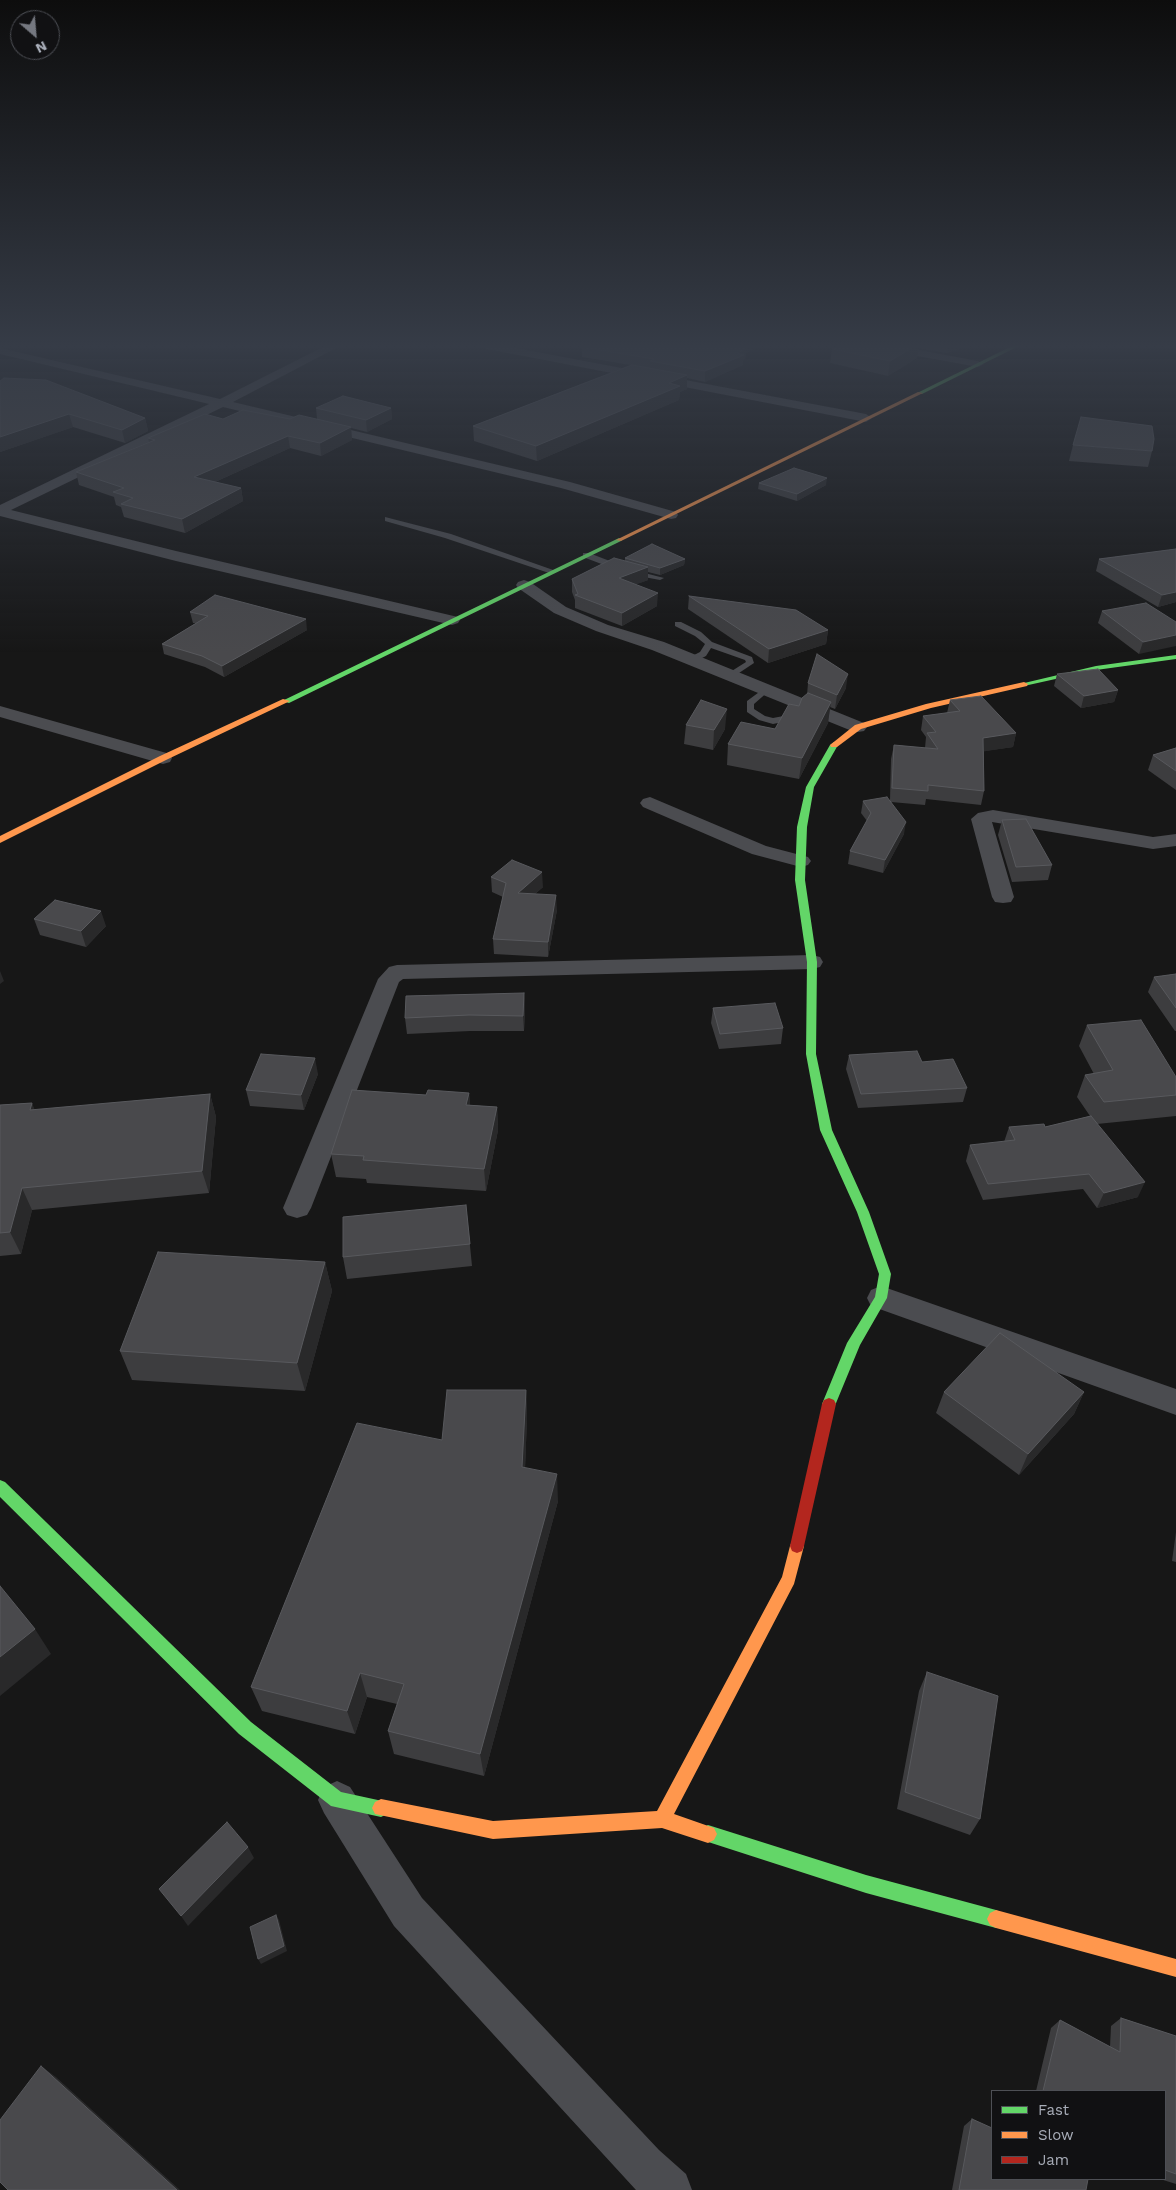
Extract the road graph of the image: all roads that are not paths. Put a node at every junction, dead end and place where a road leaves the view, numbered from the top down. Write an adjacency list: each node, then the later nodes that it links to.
1 (129, 448): 4 (street)
2 (411, 448): 5 (street)
3 (805, 448): 5 (street)
4 (0, 511): 11 (street)
5 (671, 515): 7 (street)
6 (388, 520): 8 (lane)
7 (586, 555): 8 (street); 9 (lane)
8 (552, 571): 10 (street)
9 (660, 578)
10 (524, 585): 11 (street); 15 (street)
11 (452, 620): 21 (street)
12 (678, 624): 13 (lane)
13 (709, 644): 15 (lane); 16 (lane)
14 (1176, 657): 20 (street)
15 (691, 660): 16 (street)
16 (730, 676): 17 (street)
17 (766, 690): 18 (street); 18 (lane)
18 (809, 707): 20 (street)
19 (0, 710): 21 (street)
20 (858, 727): 25 (street)
21 (163, 758): 23 (street)
22 (650, 803): 25 (street)
23 (0, 840)
24 (1176, 840): 26 (street)
25 (801, 860): 27 (street)
26 (1003, 897)
27 (812, 962): 28 (street); 29 (street)
28 (297, 1208)
29 (881, 1298): 30 (street); 33 (street)
30 (1176, 1402)
31 (0, 1487): 32 (street)
32 (337, 1800): 33 (street); 35 (street)
33 (662, 1819): 34 (street)
34 (1176, 1968)
35 (670, 2190)

